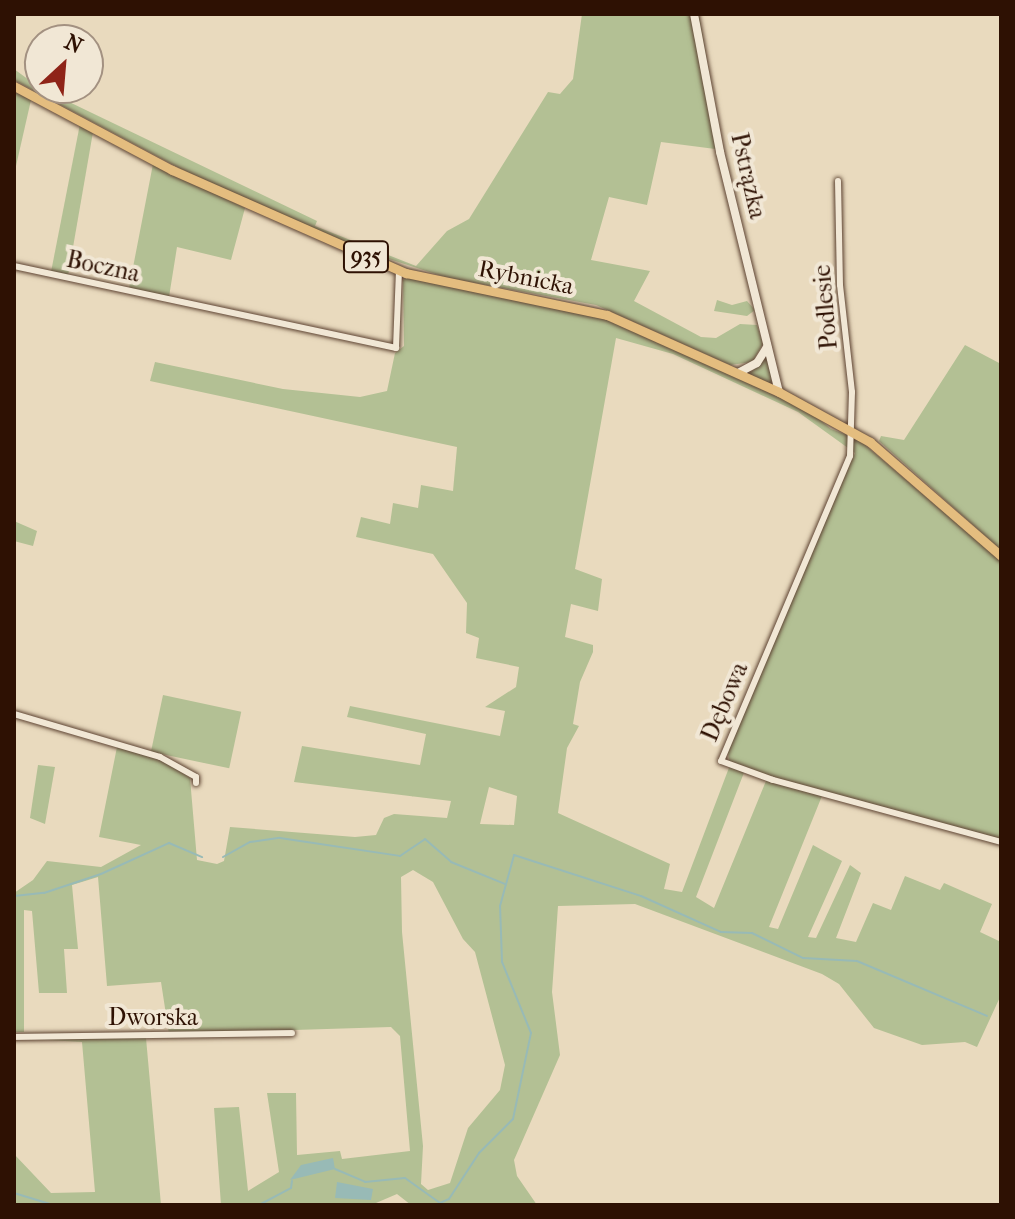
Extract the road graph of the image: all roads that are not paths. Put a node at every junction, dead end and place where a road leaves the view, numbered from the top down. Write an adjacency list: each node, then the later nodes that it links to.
1 (694, 14): 6 (main road, Pstrązka)
2 (14, 86): 5 (main road, Rybnicka / 935)
3 (838, 181): 9 (street, Podlesie)
4 (14, 266): 5 (street, Boczna)
5 (399, 271): 7 (main road, Rybnicka / 935)
6 (768, 347): 7 (main road); 8 (main road, Pstrązka)
7 (738, 373): 8 (main road, Rybnicka / 935)
8 (779, 392): 9 (main road, Rybnicka / 935)
9 (853, 431): 10 (main road, Rybnicka / 935); 13 (street, Dębowa)
10 (1001, 556)
11 (14, 714): 12 (street)
12 (196, 783)
13 (1001, 842)
14 (292, 1033): 15 (street, Dworska)
15 (14, 1037)

